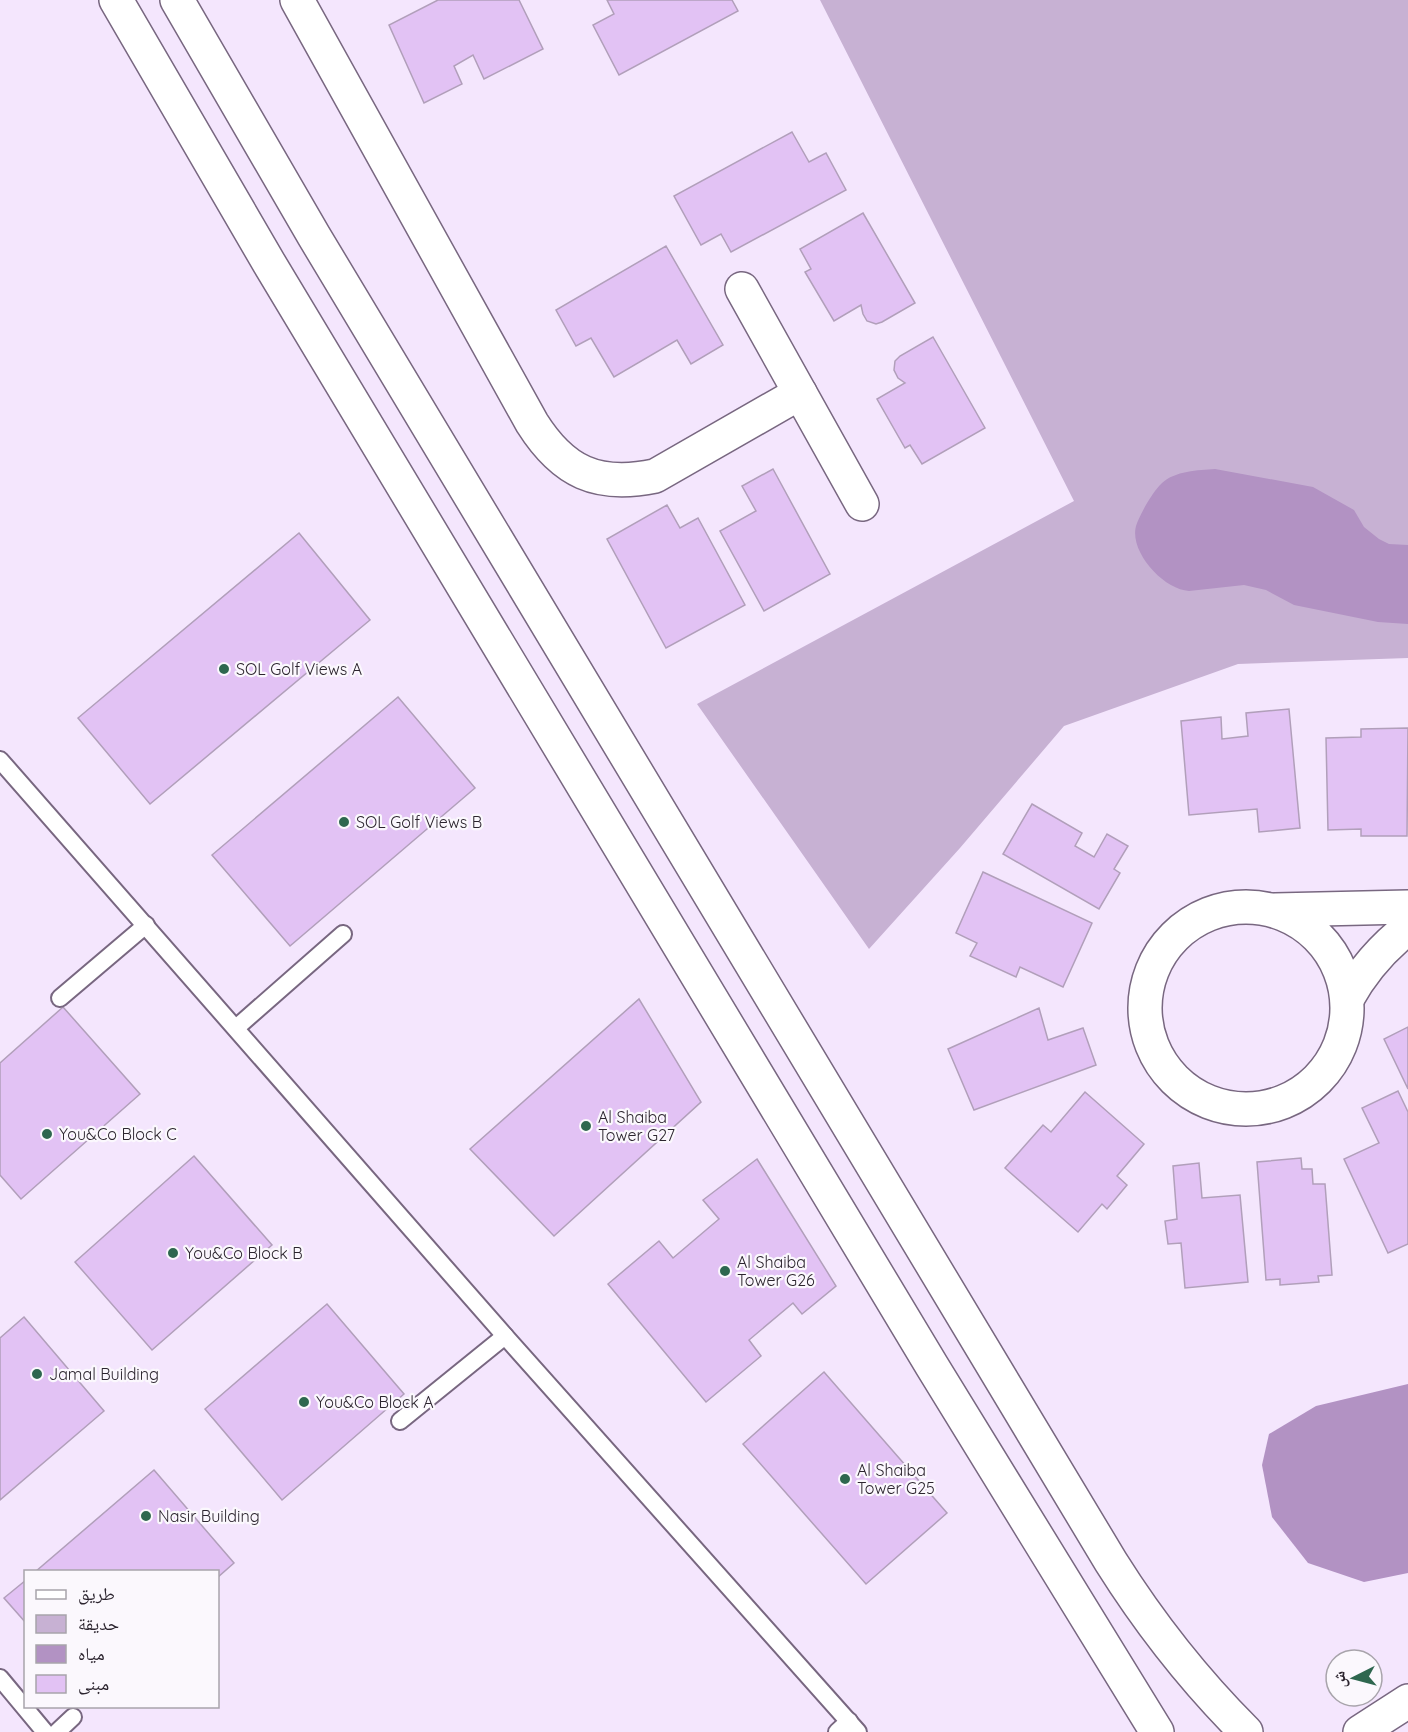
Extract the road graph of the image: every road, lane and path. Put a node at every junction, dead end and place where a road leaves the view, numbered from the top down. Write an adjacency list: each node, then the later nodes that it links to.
1 (116, 0): 26 (street)
2 (177, 0): 27 (street)
3 (297, 0): 5 (street)
4 (742, 289): 5 (street)
5 (800, 393): 6 (street)
6 (862, 504)
7 (0, 760): 10 (lane)
8 (1408, 907): 9 (street)
9 (1274, 910): 14 (street); 14 (street)
10 (146, 925): 13 (lane); 15 (lane)
11 (1408, 928): 14 (street)
12 (343, 934): 15 (lane)
13 (60, 998)
14 (1347, 999)
15 (236, 1028): 16 (lane)
16 (505, 1336): 17 (lane); 23 (lane)
17 (400, 1421)
18 (0, 1678): 20 (lane)
19 (1408, 1701): 28 (street)
20 (24, 1707)
21 (25, 1708): 24 (lane)
22 (73, 1717): 25 (lane)
23 (852, 1729)
24 (45, 1732)
25 (57, 1732)
26 (1157, 1732)
27 (1246, 1732)
28 (1360, 1732)

